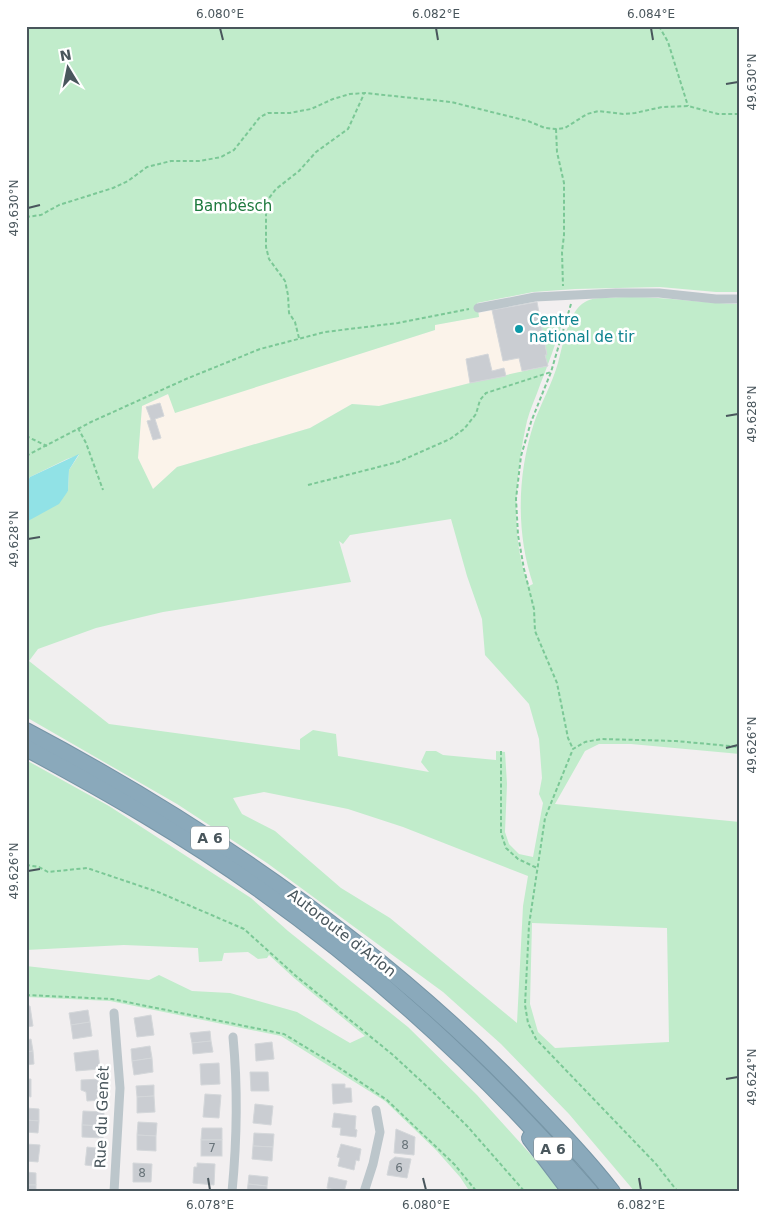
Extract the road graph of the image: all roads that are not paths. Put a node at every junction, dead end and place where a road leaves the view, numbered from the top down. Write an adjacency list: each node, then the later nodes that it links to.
1 (740, 299): 2 (street)
2 (478, 308)
3 (26, 731): 14 (highway, Autoroute d'Arlon / A 6)
4 (26, 748): 8 (highway, Autoroute d'Arlon / A 6)
5 (114, 1013): 9 (street, Rue du Genêt)
6 (233, 1037): 10 (street)
7 (376, 1110): 11 (street)
8 (514, 1110): 12 (highway); 13 (highway, Autoroute d'Arlon / A 6)
9 (114, 1192)
10 (232, 1192)
11 (364, 1192)
12 (571, 1192)
13 (590, 1192)
14 (612, 1192)

